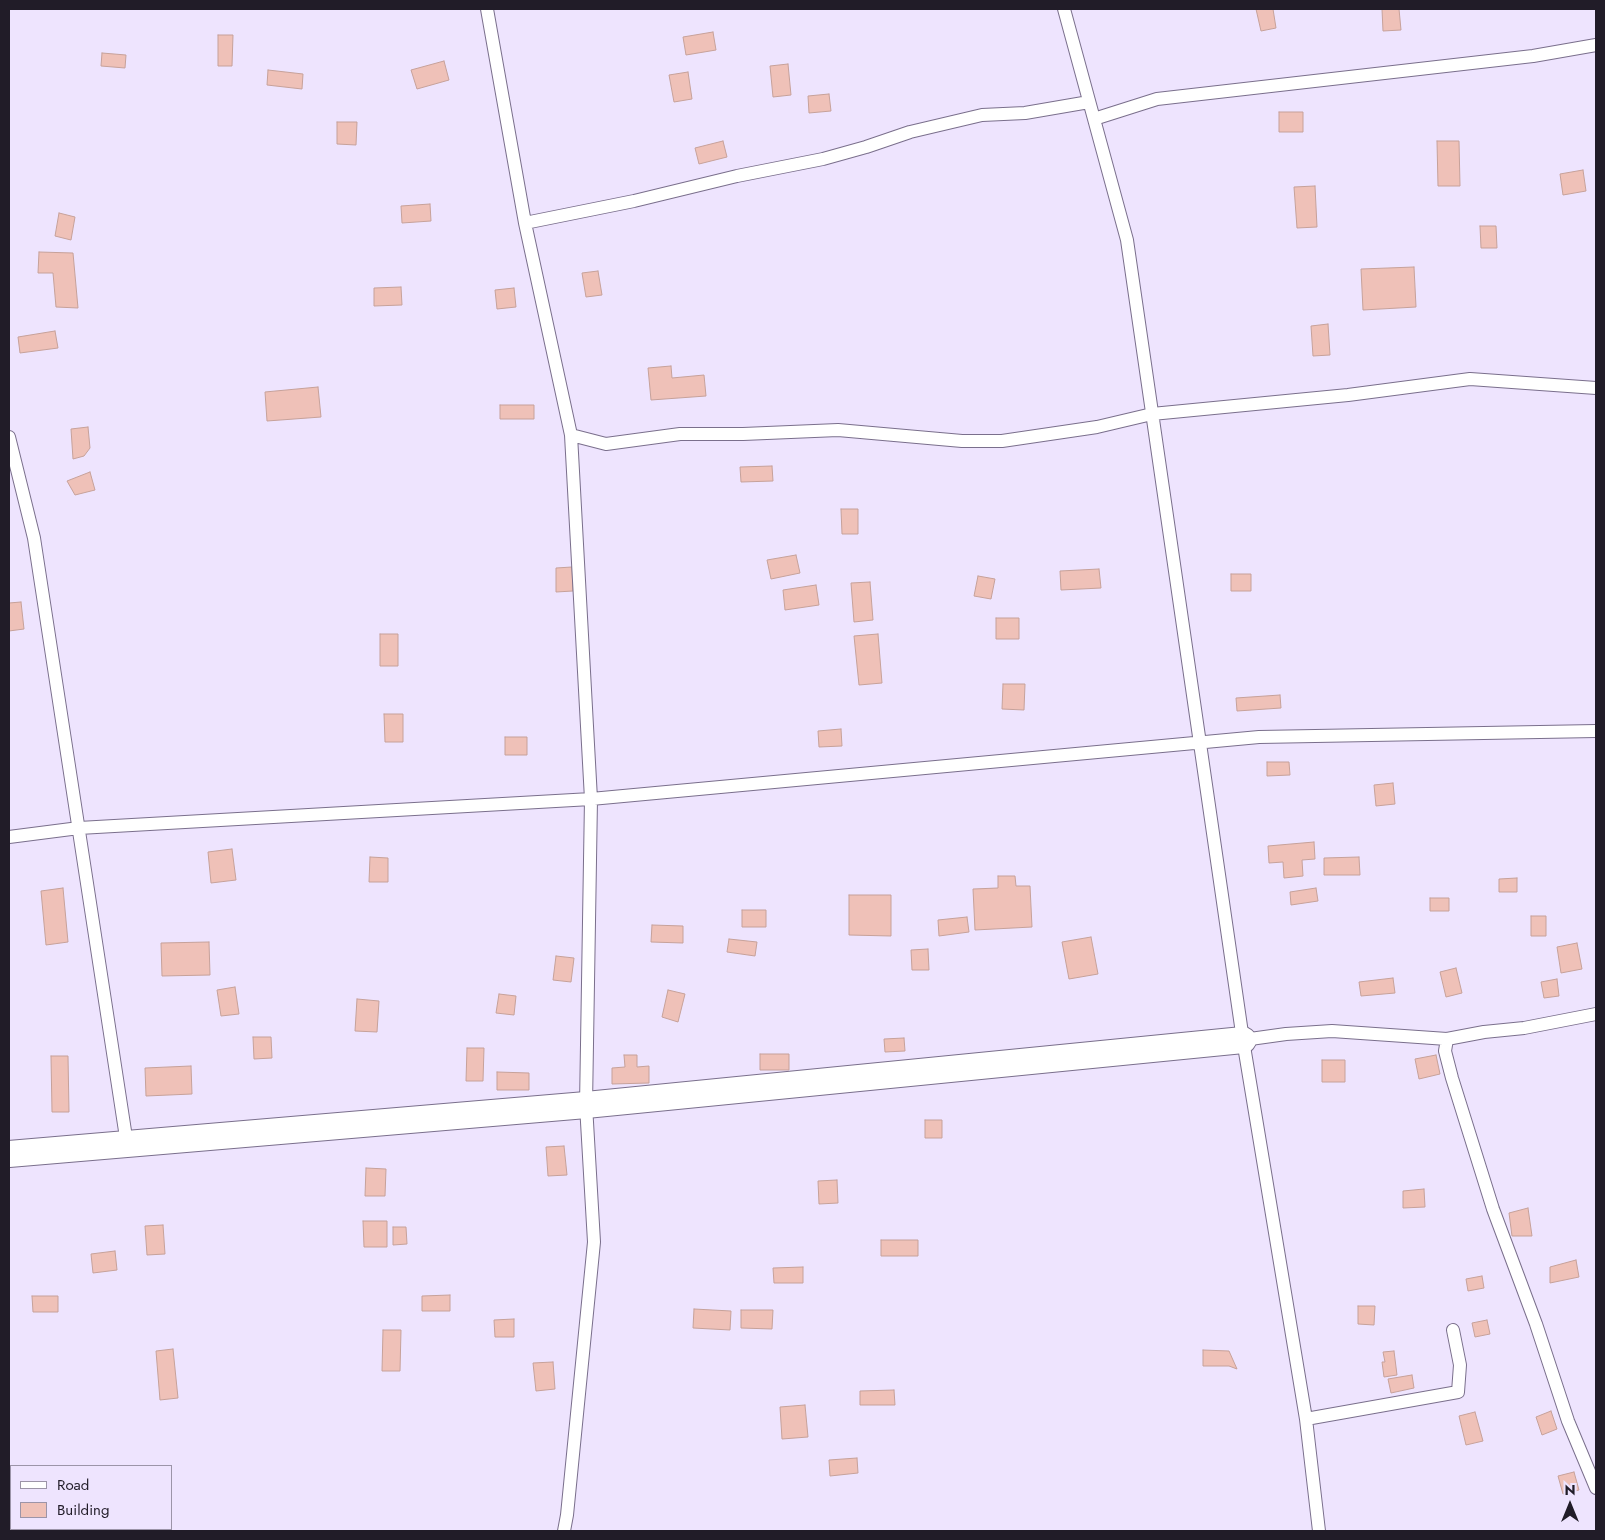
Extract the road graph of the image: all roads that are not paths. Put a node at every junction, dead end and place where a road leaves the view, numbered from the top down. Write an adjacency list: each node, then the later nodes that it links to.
1 (487, 9): 6 (lane)
2 (1064, 9): 4 (lane)
3 (1596, 45): 5 (lane)
4 (1089, 102): 5 (lane); 6 (lane)
5 (1094, 119): 8 (lane)
6 (525, 223): 9 (lane)
7 (1596, 388): 8 (lane)
8 (1152, 414): 9 (lane); 12 (lane)
9 (571, 435): 13 (lane)
10 (9, 437): 14 (lane)
11 (1596, 731): 12 (lane)
12 (1199, 742): 13 (lane); 18 (lane)
13 (591, 799): 14 (lane); 19 (lane)
14 (79, 828): 15 (lane); 20 (lane)
15 (9, 837)
16 (1596, 1014): 17 (lane)
17 (1447, 1039): 18 (lane); 24 (lane)
18 (1243, 1040): 19 (street); 23 (lane)
19 (586, 1106): 20 (street); 25 (lane)
20 (127, 1144): 21 (street)
21 (9, 1154)
22 (1453, 1330): 23 (lane)
23 (1306, 1419): 26 (lane)
24 (1596, 1488)
25 (564, 1531)
26 (1319, 1531)

